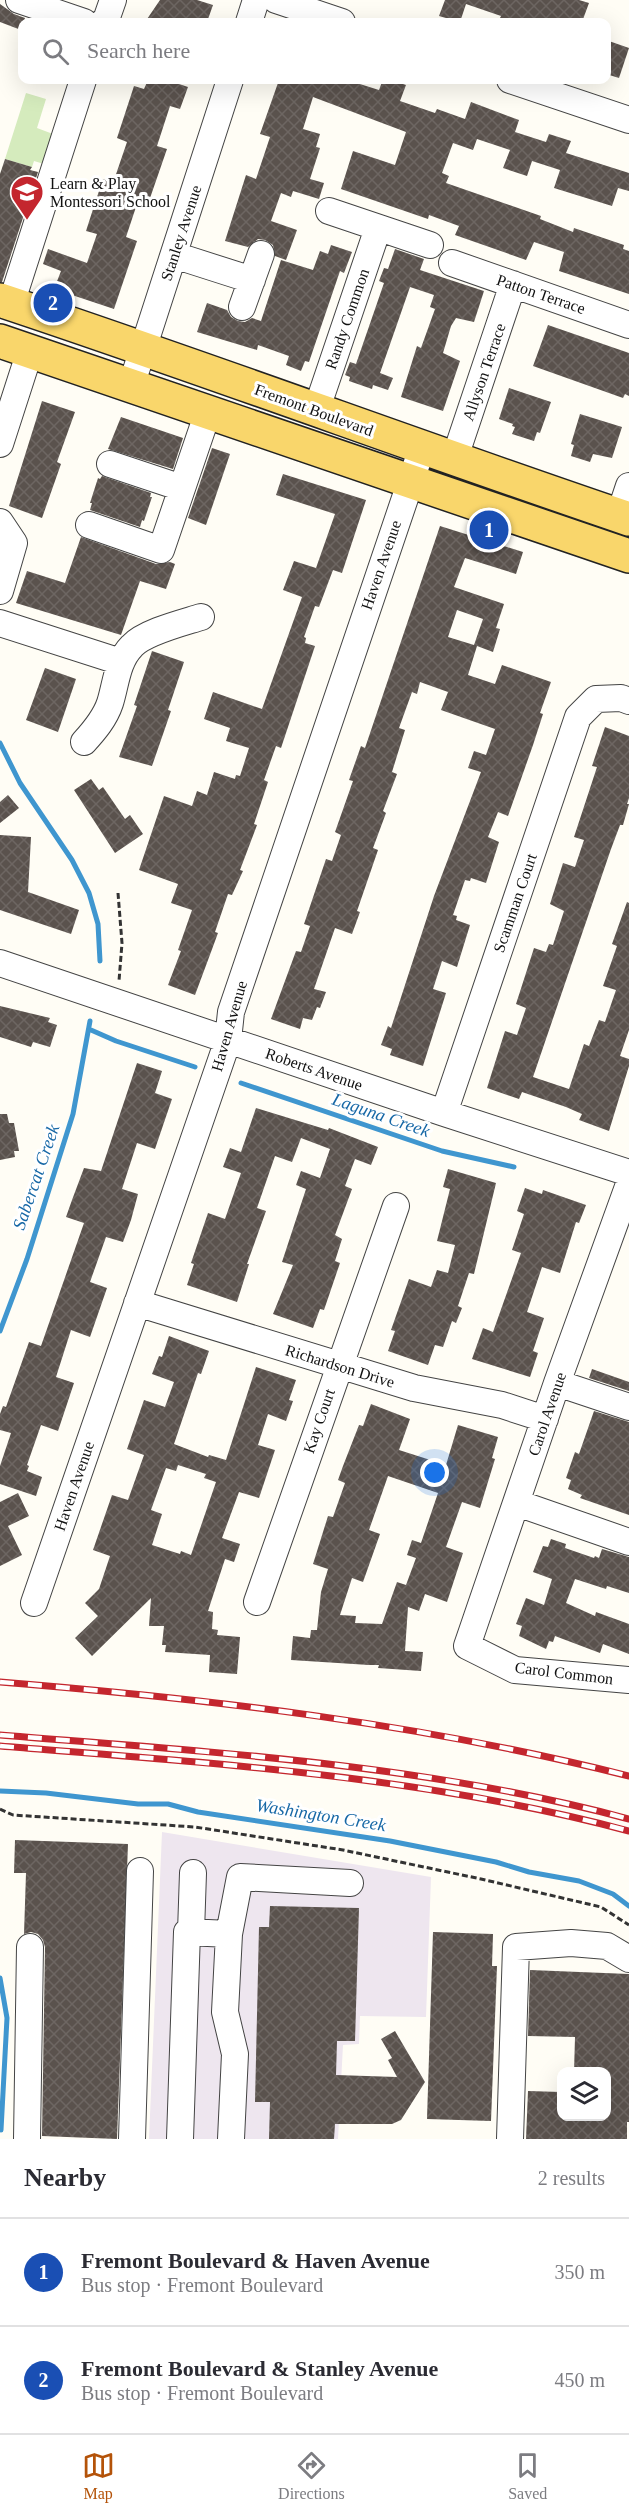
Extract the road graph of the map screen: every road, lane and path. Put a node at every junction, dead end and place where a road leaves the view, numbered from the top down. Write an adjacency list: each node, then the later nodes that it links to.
1 (19, 0): 5 (street)
2 (113, 0): 6 (street)
3 (256, 0): 7 (street)
4 (276, 0): 8 (street)
5 (72, 18)
6 (107, 18)
7 (250, 18)
8 (330, 18)
9 (76, 84): 21 (street)
10 (229, 84): 16 (street, Stanley Avenue)
11 (522, 84): 12 (street)
12 (629, 120)
13 (329, 211): 14 (street)
14 (378, 228): 15 (street); 28 (street, Randy Common)
15 (430, 246)
16 (174, 255): 19 (street); 25 (street, Stanley Avenue)
17 (261, 255): 19 (street)
18 (452, 263): 20 (street, Patton Terrace)
19 (252, 280): 22 (street)
20 (513, 285): 23 (street, Patton Terrace); 32 (street, Allyson Terrace)
21 (5, 302): 25 (main road, Fremont Boulevard)
22 (242, 307)
23 (629, 325)
24 (0, 341): 26 (main road)
25 (143, 348): 27 (street, Stanley Avenue); 28 (main road, Fremont Boulevard)
26 (30, 351): 27 (main road); 30 (street)
27 (131, 386): 29 (main road)
28 (316, 411): 31 (main road, Fremont Boulevard)
29 (208, 412): 34 (main road); 35 (street)
30 (0, 444)
31 (422, 448): 32 (main road, Fremont Boulevard); 34 (street, Haven Avenue)
32 (454, 460): 36 (main road, Fremont Boulevard)
33 (110, 464): 35 (street)
34 (410, 480): 39 (main road); 49 (street, Haven Avenue)
35 (182, 488): 38 (street)
36 (626, 507)
37 (0, 522): 40 (street)
38 (89, 525)
39 (629, 556)
40 (0, 591)
41 (201, 617): 43 (street)
42 (0, 623): 43 (street)
43 (121, 662): 45 (street)
44 (629, 701): 50 (street, Scamman Court)
45 (84, 742)
46 (118, 893): 48 (path)
47 (0, 963): 48 (street, Roberts Avenue)
48 (115, 1002): 49 (street, Roberts Avenue)
49 (228, 1040): 50 (street, Roberts Avenue); 54 (street, Haven Avenue)
50 (444, 1113): 51 (street, Roberts Avenue)
51 (629, 1173)
52 (629, 1184): 56 (street, Carol Avenue)
53 (396, 1206): 55 (street, Kay Court)
54 (137, 1303): 55 (street, Richardson Drive); 62 (street, Haven Avenue)
55 (338, 1366): 58 (street, Richardson Drive); 61 (street, Kay Court)
56 (557, 1383): 57 (street); 58 (street, Carol Avenue)
57 (629, 1407)
58 (545, 1419): 59 (street, Carol Avenue)
59 (517, 1503): 60 (street); 63 (street, Carol Avenue)
60 (629, 1542)
61 (256, 1602)
62 (34, 1603)
63 (467, 1646): 64 (street, Carol Common)
64 (629, 1680)
65 (0, 1809): 69 (path)
66 (140, 1871): 75 (street)
67 (193, 1873): 70 (street)
68 (350, 1883): 71 (street)
69 (629, 1925)
70 (191, 1932): 71 (street); 76 (street)
71 (229, 1934): 77 (street)
72 (30, 1947): 74 (street)
73 (629, 1959): 78 (street)
74 (27, 2139)
75 (132, 2139)
76 (180, 2139)
77 (231, 2139)
78 (510, 2139)

